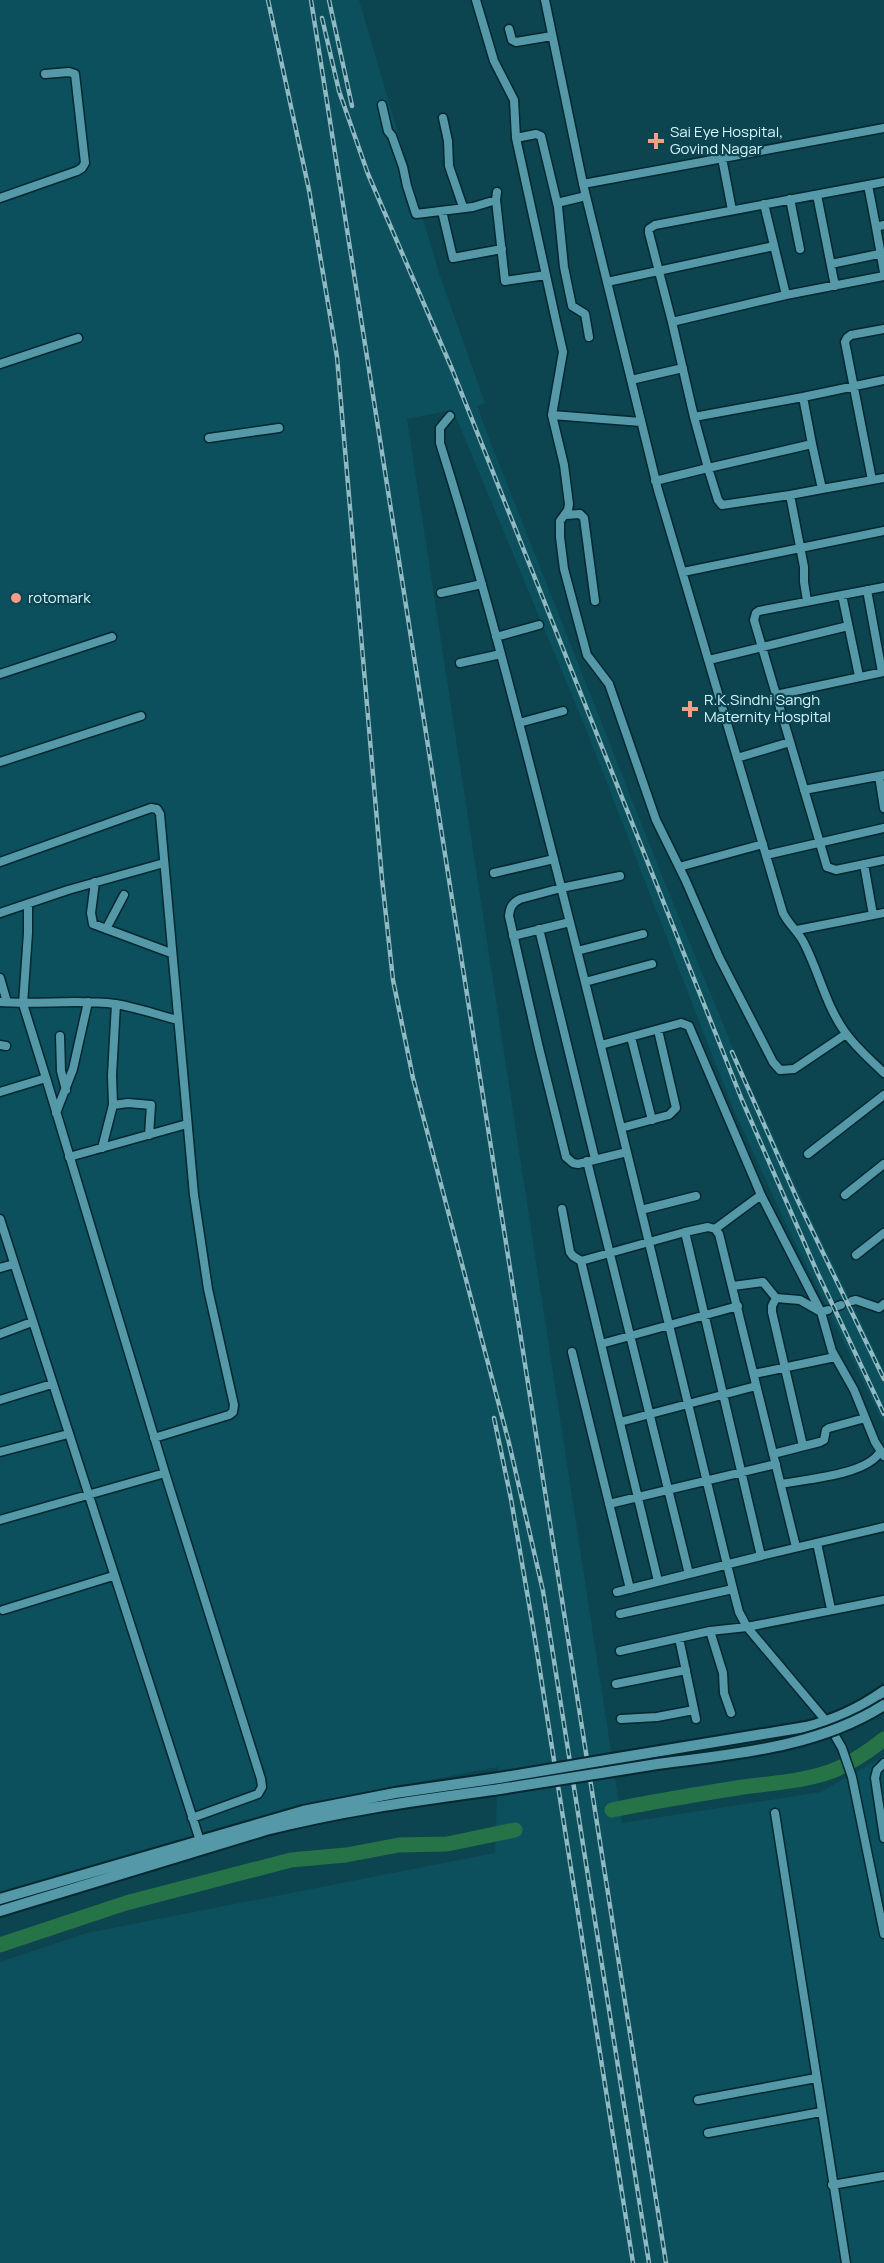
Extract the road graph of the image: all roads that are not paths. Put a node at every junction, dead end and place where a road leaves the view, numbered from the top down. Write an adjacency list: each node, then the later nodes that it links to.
1 (476, 0): 9 (street)
2 (545, 0): 4 (street)
3 (508, 29): 4 (street)
4 (552, 36): 12 (street)
5 (45, 74): 16 (street)
6 (382, 105): 21 (street)
7 (443, 118): 20 (street)
8 (884, 128): 10 (street)
9 (516, 138): 18 (street); 31 (street)
10 (722, 158): 12 (street); 22 (street)
11 (884, 182): 13 (street)
12 (583, 184): 15 (street)
13 (868, 185): 14 (street); 23 (street)
14 (817, 195): 17 (street); 28 (street)
15 (586, 196): 18 (street); 32 (street)
16 (0, 198)
17 (790, 199): 19 (street); 26 (street)
18 (557, 203): 37 (street)
19 (764, 204): 22 (street); 24 (street)
20 (463, 207): 21 (street); 25 (street)
21 (442, 210): 25 (street)
22 (732, 210): 29 (street)
23 (880, 226): 27 (street)
24 (774, 246): 29 (street); 34 (street)
25 (502, 249): 31 (street)
26 (800, 249)
27 (882, 254): 28 (street); 30 (street)
28 (831, 264): 33 (street)
29 (659, 270): 32 (street); 35 (street)
30 (884, 274): 33 (street)
31 (546, 275): 45 (street)
32 (607, 282): 41 (street)
33 (835, 286): 34 (street)
34 (786, 296): 35 (street)
35 (672, 322): 40 (street)
36 (884, 329): 43 (street)
37 (590, 337)
38 (78, 338): 39 (street)
39 (0, 364)
40 (683, 368): 41 (street); 47 (street)
41 (631, 380): 48 (street)
42 (884, 380): 43 (street)
43 (854, 386): 44 (street); 54 (street)
44 (803, 397): 47 (street); 51 (street)
45 (552, 415): 48 (street); 58 (street)
46 (450, 416): 62 (street)
47 (694, 417): 52 (street)
48 (641, 422): 55 (street)
49 (279, 428): 50 (street)
50 (209, 438)
51 (812, 444): 52 (street); 56 (street)
52 (708, 468): 55 (street); 57 (street)
53 (884, 478): 54 (street)
54 (872, 480): 56 (street)
55 (655, 481): 61 (street)
56 (822, 489): 57 (street)
57 (790, 495): 60 (street)
58 (565, 515): 67 (street); 99 (street)
59 (884, 531): 60 (street)
60 (801, 548): 61 (street); 68 (street)
61 (683, 572): 75 (street)
62 (482, 584): 65 (street); 72 (street)
63 (884, 587): 64 (street)
64 (867, 590): 66 (street); 77 (street)
65 (441, 593)
66 (842, 595): 68 (street); 70 (street)
67 (595, 601)
68 (807, 602): 73 (street)
69 (539, 625): 72 (street)
70 (848, 626): 73 (street); 79 (street)
71 (112, 637): 78 (street)
72 (496, 637): 74 (street)
73 (761, 645): 75 (street); 80 (street)
74 (501, 654): 76 (street); 83 (street)
75 (709, 660): 85 (street)
76 (460, 663)
77 (883, 672): 79 (street)
78 (0, 674)
79 (859, 676): 80 (street)
80 (776, 695): 84 (street)
81 (563, 711): 83 (street)
82 (141, 716): 86 (street)
83 (519, 723): 94 (street)
84 (790, 742): 85 (street); 88 (street)
85 (737, 758): 92 (street)
86 (0, 762)
87 (881, 775): 88 (street); 89 (street)
88 (804, 790): 91 (street)
89 (884, 808)
90 (884, 828): 91 (street)
91 (819, 842): 93 (street); 98 (street)
92 (763, 844): 93 (street); 99 (street)
93 (766, 855): 112 (street)
94 (554, 860): 100 (street); 103 (street)
95 (884, 860): 98 (street)
96 (0, 862): 97 (street)
97 (164, 863): 102 (street); 116 (street)
98 (864, 864): 108 (street)
99 (679, 867): 126 (street)
100 (494, 873)
101 (620, 876): 103 (street)
102 (95, 882): 105 (street); 110 (street)
103 (561, 888): 109 (street); 114 (street)
104 (124, 895): 110 (street)
105 (28, 903): 106 (street); 122 (street)
106 (0, 913)
107 (884, 913): 108 (street)
108 (873, 915): 112 (street)
109 (570, 922): 111 (street); 115 (street)
110 (106, 929): 116 (street)
111 (539, 929): 114 (street); 145 (street)
112 (797, 930): 126 (street)
113 (643, 934): 115 (street)
114 (513, 936): 145 (street)
115 (577, 951): 119 (street)
116 (171, 953): 124 (street)
117 (652, 964): 119 (street)
118 (0, 978): 120 (street)
119 (585, 982): 129 (street)
120 (3, 1002): 122 (street)
121 (88, 1002): 122 (street); 123 (street); 132 (street)
122 (23, 1004): 131 (street)
123 (116, 1004): 124 (street); 135 (street)
124 (178, 1020): 138 (street)
125 (658, 1030): 128 (street); 137 (street); 147 (street)
126 (846, 1034): 130 (street)
127 (60, 1036): 132 (street)
128 (631, 1037): 129 (street); 137 (street)
129 (601, 1045): 139 (street)
130 (884, 1073)
131 (46, 1078): 133 (street); 136 (street)
132 (66, 1091): 136 (street)
133 (0, 1092)
134 (884, 1095): 143 (street)
135 (113, 1105): 140 (street); 141 (street)
136 (56, 1113): 144 (street)
137 (652, 1120): 139 (street)
138 (187, 1124): 140 (street); 187 (street)
139 (621, 1128): 142 (street)
140 (149, 1135): 141 (street)
141 (102, 1148): 144 (street)
142 (627, 1152): 145 (street); 151 (street)
143 (807, 1154)
144 (69, 1157): 187 (street)
145 (591, 1160): 157 (street)
146 (884, 1164): 148 (street)
147 (761, 1195): 153 (street); 167 (street)
148 (845, 1195)
149 (696, 1196): 151 (street)
150 (562, 1209): 159 (street)
151 (641, 1210): 156 (street)
152 (0, 1219): 160 (street)
153 (715, 1229): 154 (street); 162 (street)
154 (685, 1232): 156 (street); 168 (street)
155 (884, 1233): 158 (street)
156 (649, 1242): 157 (street); 170 (street)
157 (611, 1252): 159 (street); 172 (street)
158 (856, 1255)
159 (581, 1261): 173 (street)
160 (14, 1264): 161 (street); 169 (street)
161 (0, 1268)
162 (733, 1286): 163 (street); 166 (street)
163 (776, 1298): 167 (street); 176 (street)
164 (852, 1301): 165 (street)
165 (884, 1304)
166 (738, 1306): 168 (street); 177 (street)
167 (824, 1311): 175 (street)
168 (705, 1315): 170 (street); 180 (street)
169 (32, 1322): 171 (street); 178 (street)
170 (670, 1324): 172 (street); 182 (street)
171 (0, 1334)
172 (630, 1335): 173 (street); 183 (street)
173 (601, 1344): 185 (street)
174 (572, 1352): 200 (street)
175 (835, 1357): 176 (street); 184 (street)
176 (784, 1368): 177 (street); 188 (street)
177 (754, 1374): 179 (street)
178 (52, 1384): 181 (street); 186 (street)
179 (756, 1386): 180 (street); 190 (street)
180 (723, 1395): 182 (street); 193 (street)
181 (0, 1400)
182 (689, 1403): 183 (street); 195 (street)
183 (650, 1414): 185 (street); 197 (street)
184 (865, 1418): 188 (street); 191 (street)
185 (620, 1422): 199 (street)
186 (68, 1434): 189 (street); 198 (street)
187 (154, 1438): 194 (street)
188 (803, 1446): 190 (street)
189 (0, 1452)
190 (773, 1454): 192 (street)
191 (882, 1454): 196 (street)
192 (776, 1464): 193 (street); 196 (street)
193 (742, 1472): 195 (street); 205 (street)
194 (165, 1473): 198 (street); 231 (street)
195 (707, 1480): 197 (street); 206 (street)
196 (781, 1484): 204 (street)
197 (670, 1490): 199 (street); 207 (street)
198 (88, 1494): 201 (street); 208 (street)
199 (638, 1497): 200 (street); 209 (street)
200 (609, 1504): 210 (street)
201 (0, 1520)
202 (884, 1527): 203 (street)
203 (817, 1543): 204 (street); 215 (street)
204 (796, 1547): 205 (street)
205 (761, 1556): 206 (street)
206 (727, 1565): 207 (street); 211 (street)
207 (689, 1574): 209 (street)
208 (113, 1576): 214 (street); 231 (street)
209 (658, 1581): 210 (street)
210 (630, 1589): 212 (street)
211 (733, 1589): 216 (street); 217 (street)
212 (617, 1593)
213 (884, 1600): 215 (street)
214 (3, 1610)
215 (831, 1610): 217 (street)
216 (620, 1614)
217 (747, 1627): 218 (street); 227 (street)
218 (710, 1631): 219 (street); 225 (street)
219 (679, 1638): 220 (street); 221 (street)
220 (620, 1651)
221 (686, 1670): 222 (street); 226 (street)
222 (616, 1684)
223 (884, 1691): 227 (street)
224 (884, 1705): 229 (street, bridge)
225 (731, 1713)
226 (621, 1719)
227 (827, 1722): 229 (street); 234 (street)
228 (884, 1763): 232 (street)
229 (600, 1767): 233 (street, bridge)
230 (775, 1813): 239 (street)
231 (192, 1818): 233 (street)
232 (884, 1838)
233 (201, 1845): 235 (street); 236 (street)
234 (880, 1889): 237 (street)
235 (0, 1899)
236 (0, 1911)
237 (883, 1916): 238 (street)
238 (884, 1934)
239 (816, 2078): 240 (street); 241 (street)
240 (698, 2100)
241 (821, 2112): 242 (street); 244 (street)
242 (708, 2133)
243 (884, 2176): 244 (street)
244 (832, 2185): 245 (street)
245 (846, 2263)

